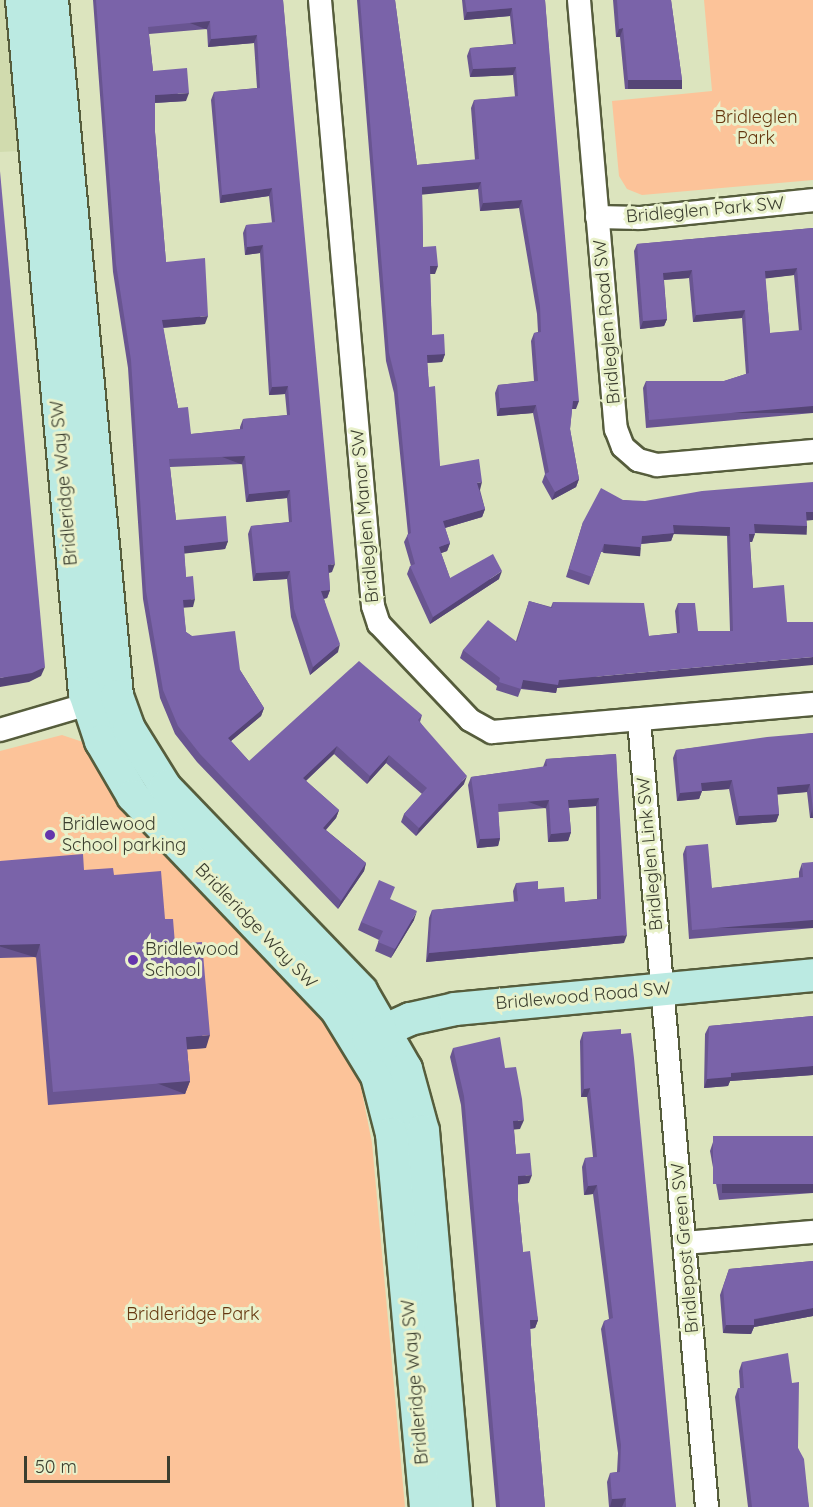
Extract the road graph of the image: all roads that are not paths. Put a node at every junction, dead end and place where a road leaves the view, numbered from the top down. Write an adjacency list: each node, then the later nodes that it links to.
1 (22, 0): 5 (street, Bridleridge Way SW)
2 (52, 0): 5 (street, Bridleridge Way SW)
3 (320, 0): 13 (street, Bridleglen Manor SW)
4 (579, 0): 7 (street, Bridleglen Road SW)
5 (52, 171): 8 (street, Bridleridge Way SW); 9 (street, Bridleridge Way SW)
6 (813, 200): 7 (street, Bridleglen Park SW)
7 (597, 217): 10 (street, Bridleglen Road SW)
8 (90, 437): 9 (street); 11 (street, Bridleridge Way SW)
9 (60, 439): 11 (street, Bridleridge Way SW)
10 (813, 451)
11 (103, 700): 14 (street); 17 (street, Bridleridge Way SW)
12 (813, 704): 13 (street, Bridleglen Manor SW)
13 (639, 720): 16 (street, Bridleglen Link SW)
14 (0, 730)
15 (813, 975): 16 (street, Bridlewood Road SW)
16 (662, 989): 17 (street, Bridlewood Road SW); 19 (street, Bridlepost Green SW)
17 (373, 1035): 20 (street, Bridleridge Way SW)
18 (813, 1232): 19 (street)
19 (684, 1243): 23 (street, Bridlepost Green SW)
20 (432, 1411): 21 (street, Bridleridge Way SW); 22 (street, Bridleridge Way SW)
21 (426, 1507)
22 (456, 1507)
23 (707, 1507)

